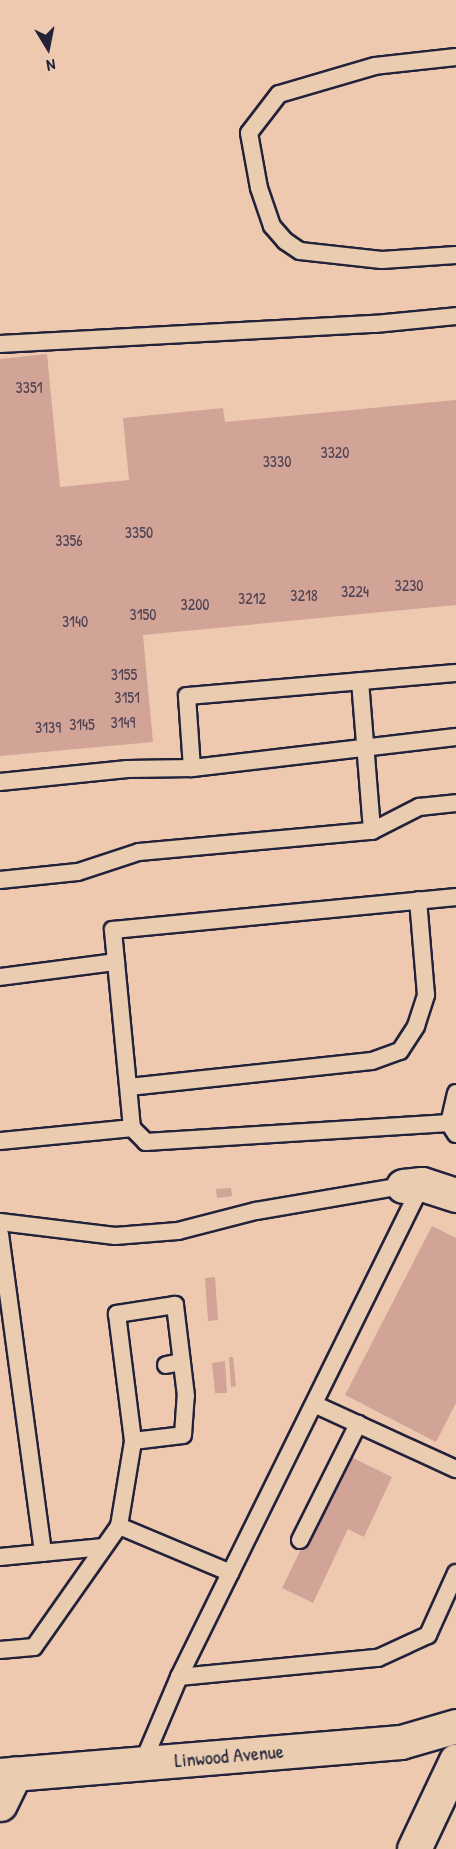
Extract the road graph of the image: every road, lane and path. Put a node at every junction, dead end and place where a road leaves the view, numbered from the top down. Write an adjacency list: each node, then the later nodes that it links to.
1 (456, 57): 2 (lane)
2 (456, 255)
3 (456, 316): 4 (lane)
4 (0, 344)
5 (456, 673): 6 (lane)
6 (360, 681): 8 (lane); 9 (lane)
7 (456, 737): 8 (lane)
8 (367, 746): 9 (lane); 12 (lane)
9 (192, 768): 10 (lane)
10 (0, 782)
11 (456, 803): 12 (lane)
12 (372, 831): 13 (lane)
13 (0, 880)
14 (456, 897): 15 (lane)
15 (418, 900): 16 (lane); 18 (lane)
16 (117, 962): 17 (lane); 18 (lane)
17 (0, 977)
18 (129, 1088): 20 (lane)
19 (456, 1093): 21 (lane)
20 (132, 1128): 21 (lane); 22 (lane)
21 (453, 1128)
22 (0, 1141)
23 (412, 1185): 24 (street); 25 (lane); 27 (lane)
24 (456, 1195)
25 (0, 1222)
26 (0, 1234): 34 (lane)
27 (316, 1405): 28 (lane); 36 (lane)
28 (358, 1424): 30 (lane); 32 (lane)
29 (133, 1441): 29 (lane); 31 (lane)
30 (456, 1469)
31 (119, 1526): 33 (lane); 36 (lane)
32 (300, 1540)
33 (105, 1547): 34 (lane); 38 (lane)
34 (43, 1553): 35 (lane)
35 (0, 1557)
36 (231, 1573): 39 (lane)
37 (456, 1573): 39 (lane)
38 (0, 1650)
39 (179, 1677): 42 (lane)
40 (456, 1726): 42 (street, Linwood Avenue)
41 (456, 1760): 45 (street)
42 (143, 1762): 43 (street, Linwood Avenue)
43 (8, 1774): 44 (street)
44 (0, 1804)
45 (414, 1849)

